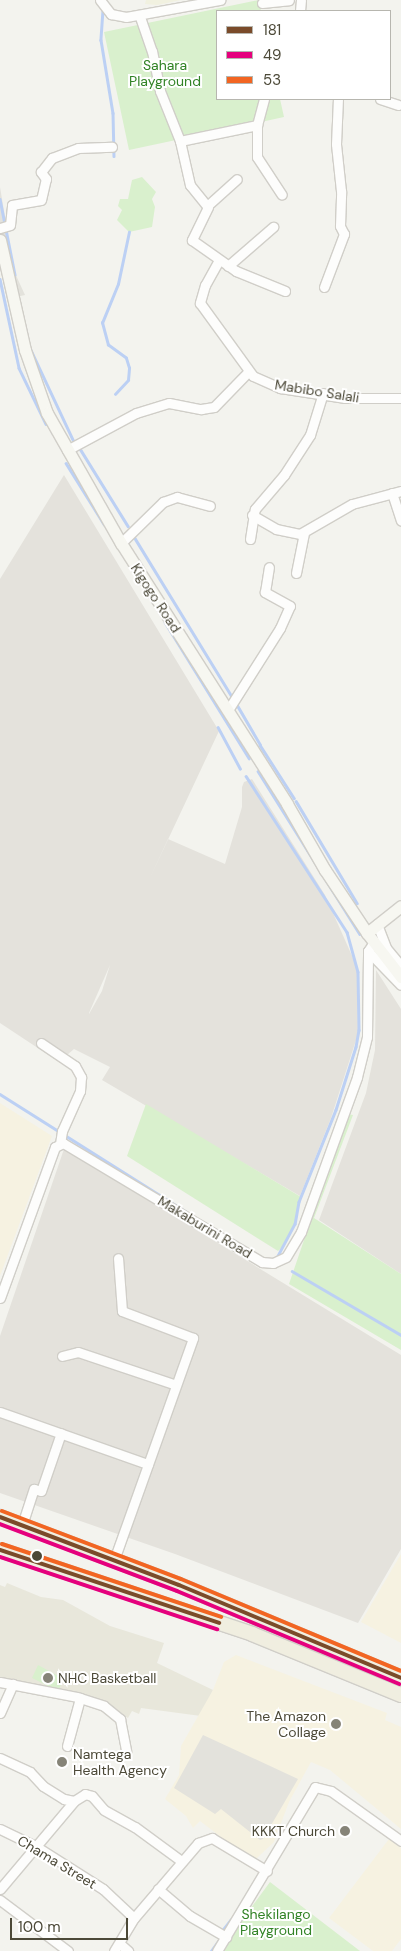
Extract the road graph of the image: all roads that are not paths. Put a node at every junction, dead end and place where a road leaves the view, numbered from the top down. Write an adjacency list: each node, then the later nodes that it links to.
1 (100, 0): 5 (street)
2 (220, 0): 5 (street)
3 (289, 0): 4 (street)
4 (263, 5)
5 (140, 17): 11 (street)
6 (264, 100): 10 (street)
7 (338, 100): 21 (street)
8 (383, 100): 9 (street)
9 (398, 105)
10 (257, 125): 11 (street); 14 (street)
11 (180, 141): 15 (street)
12 (112, 147): 17 (street)
13 (237, 179): 15 (street)
14 (282, 195)
15 (207, 206): 19 (street)
16 (273, 227): 20 (street)
17 (0, 228)
18 (0, 240): 26 (main road, Kigogo Road)
19 (219, 260): 20 (street); 23 (street, Mabibo Salali)
20 (228, 266): 22 (street)
21 (324, 287)
22 (285, 291)
23 (248, 372): 24 (street, Mabibo Salali); 26 (street)
24 (323, 393): 25 (street, Mabibo Salali); 29 (street)
25 (401, 398)
26 (67, 450): 33 (main road, Kigogo Road)
27 (397, 492): 30 (street); 31 (street)
28 (210, 506): 33 (street)
29 (252, 514): 31 (street); 32 (street)
30 (401, 521)
31 (304, 533): 35 (street)
32 (250, 539)
33 (120, 543): 36 (main road, Kigogo Road)
34 (269, 567): 36 (street)
35 (296, 573)
36 (228, 710): 39 (main road, Kigogo Road)
37 (401, 906): 38 (main road)
38 (377, 924): 39 (main road); 40 (street)
39 (370, 942): 41 (main road, Kigogo Road); 42 (street); 44 (street, Makaburini Road)
40 (401, 966)
41 (401, 977)
42 (401, 985)
43 (41, 1043): 44 (street)
44 (60, 1143): 46 (street)
45 (118, 1258): 48 (street)
46 (0, 1298)
47 (62, 1356): 48 (street)
48 (176, 1386): 51 (street)
49 (0, 1412): 50 (street)
50 (61, 1433): 51 (street); 53 (street)
51 (148, 1464): 55 (street)
52 (0, 1517): 53 (highway)
53 (22, 1525): 55 (highway)
54 (0, 1550): 59 (highway)
55 (114, 1560): 56 (highway)
56 (401, 1678)
57 (0, 1682): 58 (street)
58 (13, 1684): 60 (street); 61 (street)
59 (401, 1695)
60 (80, 1698): 62 (street); 63 (street)
61 (0, 1713)
62 (68, 1746)
63 (126, 1751)
64 (0, 1758): 65 (street)
65 (74, 1801): 68 (street); 69 (street)
66 (0, 1829): 68 (street, Chama Street)
67 (401, 1841): 70 (street)
68 (36, 1847): 71 (street); 74 (street, Chama Street)
69 (180, 1860): 70 (street); 72 (street)
70 (267, 1871): 75 (street)
71 (0, 1889)
72 (158, 1889): 74 (street); 75 (street)
73 (0, 1900): 77 (street)
74 (134, 1918): 76 (street)
75 (226, 1937): 79 (street)
76 (117, 1947): 78 (street)
77 (68, 1951)
78 (128, 1951)
79 (217, 1951)

